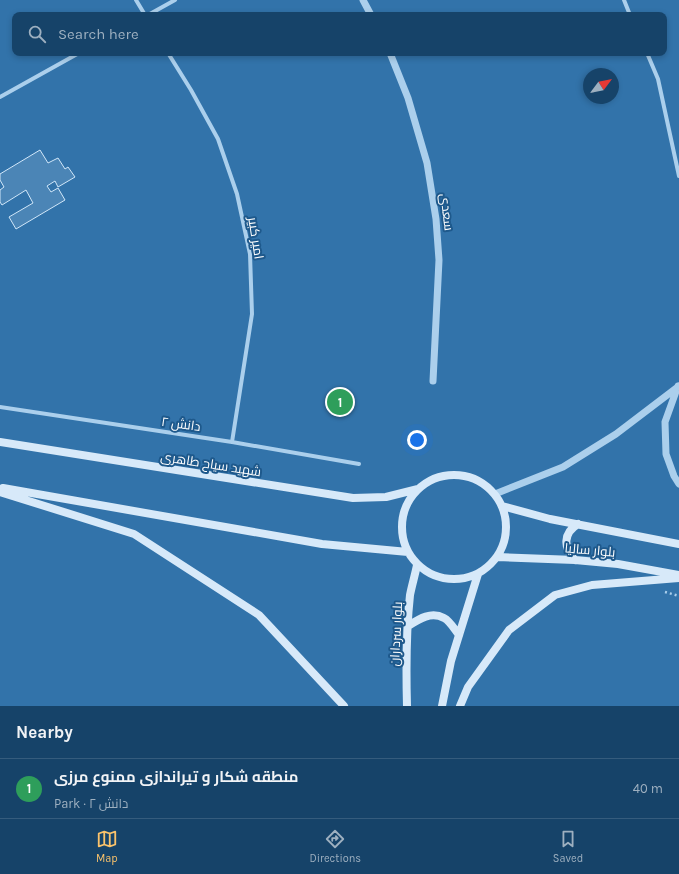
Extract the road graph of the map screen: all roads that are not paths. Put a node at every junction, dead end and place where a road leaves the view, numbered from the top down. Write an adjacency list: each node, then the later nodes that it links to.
1 (136, 0): 5 (street)
2 (176, 0): 6 (street)
3 (363, 0): 7 (street)
4 (624, 0): 8 (street)
5 (144, 12)
6 (152, 12)
7 (369, 12)
8 (629, 12)
9 (74, 56): 13 (street)
10 (170, 56): 19 (street, امیر کبیر)
11 (391, 56): 15 (street, سعدی)
12 (648, 56): 14 (street)
13 (0, 97)
14 (679, 176)
15 (433, 381)
16 (679, 386): 21 (street); 25 (street)
17 (0, 407): 19 (street, دانش ۲)
18 (0, 442): 23 (main road, شهید سیاح طاهری)
19 (232, 442): 20 (street, دانش ۲)
20 (359, 464)
21 (679, 484)
22 (0, 488): 29 (main road)
23 (418, 489): 25 (main road); 29 (main road)
24 (0, 492): 37 (main road)
25 (495, 494): 26 (main road)
26 (502, 506): 27 (main road, بلوار سالیا); 30 (main road)
27 (578, 524): 28 (main road, بلوار سالیا); 31 (main road)
28 (679, 544)
29 (408, 552): 32 (main road)
30 (498, 557): 31 (main road, بلوار سالیا); 33 (main road)
31 (575, 560): 34 (main road, بلوار سالیا)
32 (417, 565): 33 (main road); 35 (main road, بلوار سرداران)
33 (478, 574): 36 (main road)
34 (679, 577): 40 (main road)
35 (408, 626): 36 (main road); 38 (main road, بلوار سرداران)
36 (459, 635): 39 (main road)
37 (344, 706)
38 (407, 706)
39 (442, 706)
40 (460, 706)

